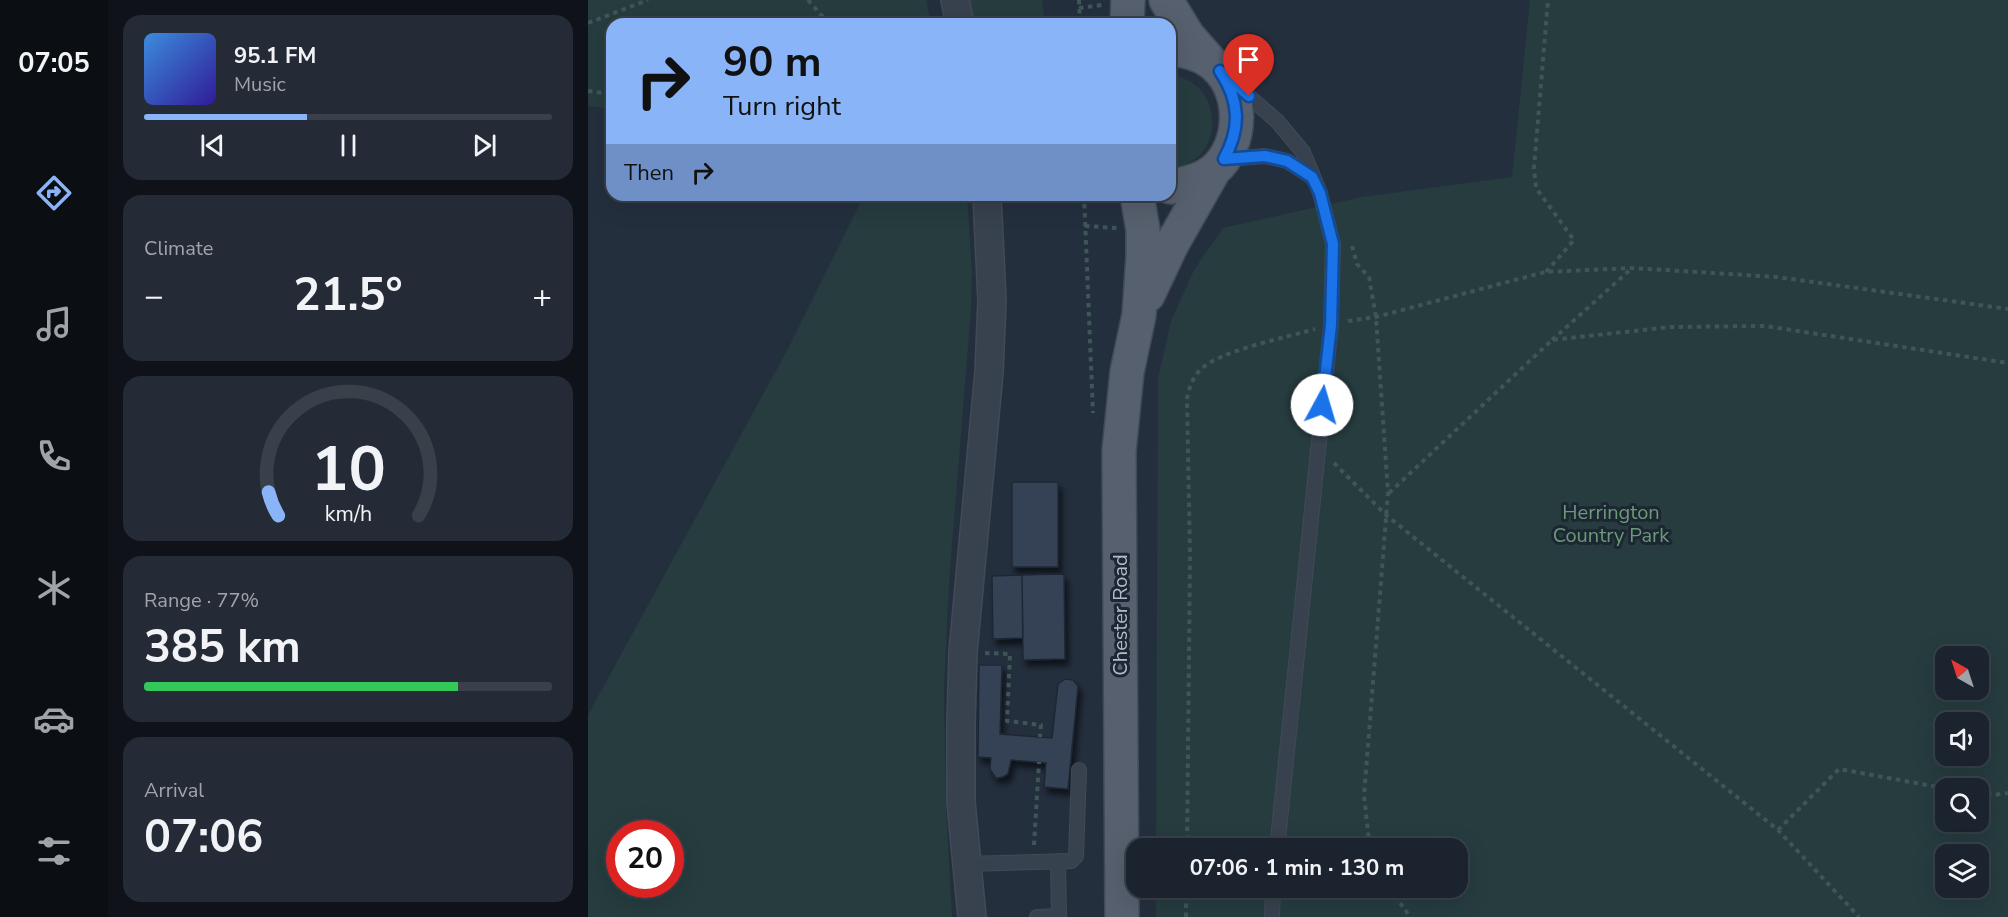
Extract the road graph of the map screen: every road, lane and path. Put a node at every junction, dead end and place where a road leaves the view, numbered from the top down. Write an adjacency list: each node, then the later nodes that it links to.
1 (648, 0): 12 (path)
2 (808, 0): 8 (path)
3 (955, 0): 9 (street)
4 (1079, 0): 10 (path)
5 (1128, 0): 11 (main road)
6 (1166, 0): 14 (main road)
7 (1548, 0): 26 (path)
8 (824, 18)
9 (959, 18)
10 (1080, 18)
11 (1128, 18)
12 (588, 23)
13 (1176, 49): 14 (main road)
14 (1215, 66): 17 (main road, Chester Road); 18 (lane)
15 (588, 91): 16 (path)
16 (606, 93)
17 (1219, 164): 18 (lane); 19 (main road); 28 (main road, Chester Road)
18 (1312, 177): 30 (lane)
19 (1176, 185)
20 (987, 201): 37 (street)
21 (1084, 201): 23 (path)
22 (1138, 201): 24 (main road, Chester Road)
23 (1086, 226): 24 (path); 34 (path)
24 (1143, 230): 28 (main road, Chester Road)
25 (1632, 268): 26 (path); 27 (path); 32 (path)
26 (1545, 272): 30 (path)
27 (2008, 309)
28 (1140, 315): 56 (main road, Chester Road)
29 (1316, 318): 31 (path)
30 (1331, 325): 31 (path); 35 (lane)
31 (1315, 329): 45 (path)
32 (1552, 340): 33 (path); 36 (path)
33 (2008, 363)
34 (1093, 420)
35 (1317, 446): 44 (path); 46 (lane)
36 (1388, 493)
37 (963, 652): 38 (path); 49 (street)
38 (1040, 737)
39 (1039, 762): 48 (path)
40 (1079, 770): 47 (lane)
41 (1935, 786): 44 (path)
42 (2008, 793): 43 (path)
43 (1989, 794)
44 (1778, 830): 60 (path)
45 (1186, 838)
46 (1278, 838)
47 (1058, 861): 48 (lane); 53 (lane)
48 (1034, 862): 49 (lane)
49 (967, 864): 54 (street)
50 (1186, 898): 57 (path)
51 (1273, 898): 58 (lane)
52 (1397, 898): 59 (path)
53 (1059, 916): 55 (lane)
54 (972, 917)
55 (1037, 917)
56 (1122, 917)
57 (1186, 917)
58 (1272, 917)
59 (1410, 917)
60 (1859, 917)

